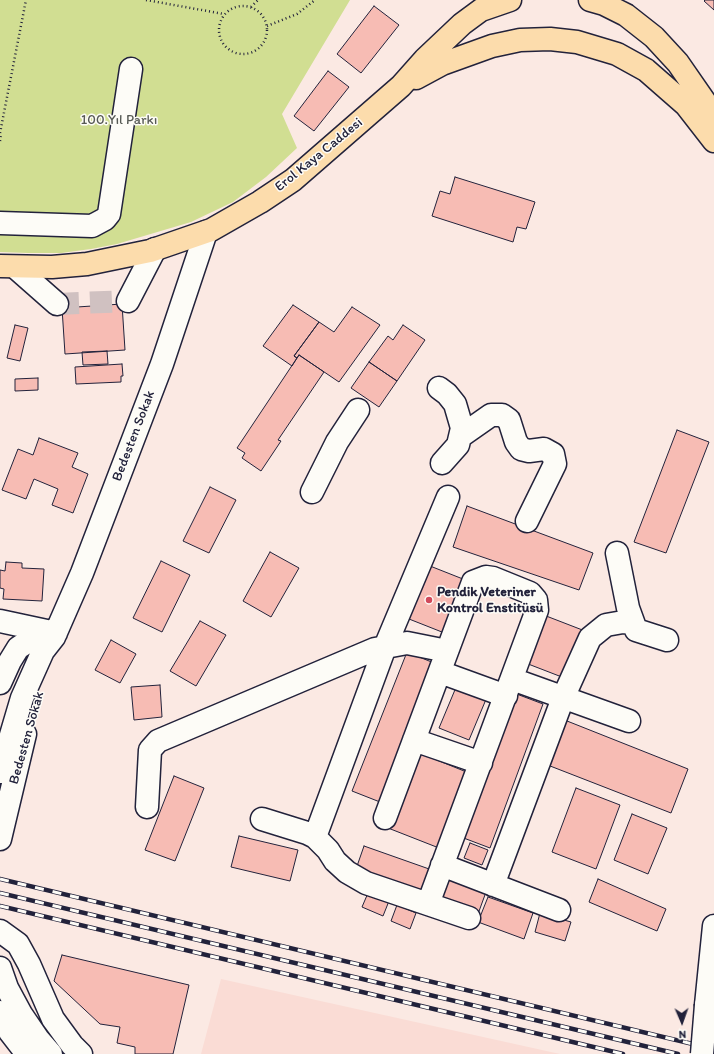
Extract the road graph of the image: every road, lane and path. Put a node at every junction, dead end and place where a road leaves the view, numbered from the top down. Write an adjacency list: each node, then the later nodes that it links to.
1 (26, 0): 13 (path)
2 (146, 0): 8 (path)
3 (258, 0): 7 (path)
4 (315, 0): 9 (path)
5 (510, 0): 11 (main road, Erol Kaya Caddesi)
6 (590, 0): 12 (main road)
7 (251, 7): 8 (path); 9 (path)
8 (224, 14): 9 (path)
9 (267, 26)
10 (131, 69): 16 (street)
11 (401, 86): 15 (main road, Erol Kaya Caddesi); 17 (main road, Erol Kaya Caddesi)
12 (714, 115)
13 (1, 133): 14 (path)
14 (0, 141)
15 (714, 141)
16 (0, 223)
17 (206, 232): 18 (main road, Erol Kaya Caddesi); 32 (street, Bedesten Sokak)
18 (155, 249): 19 (main road, Erol Kaya Caddesi); 20 (street)
19 (7, 267): 21 (street)
20 (128, 301)
21 (57, 304)
22 (439, 388): 24 (street)
23 (358, 410): 26 (street)
24 (461, 436): 25 (street); 28 (street)
25 (442, 463)
26 (312, 492)
27 (448, 497): 34 (street)
28 (527, 521)
29 (617, 553): 31 (street)
30 (0, 621): 32 (street)
31 (632, 623): 33 (street); 39 (street)
32 (55, 635): 37 (street); 43 (street, Bedesten Sokak); 48 (street, Bedesten Sokak)
33 (667, 640)
34 (385, 647): 35 (street); 44 (street); 47 (street)
35 (448, 651): 36 (street); 38 (street)
36 (440, 672): 38 (street); 41 (street)
37 (0, 683)
38 (509, 688): 39 (street); 42 (street)
39 (563, 698): 40 (street); 50 (street)
40 (629, 721)
41 (414, 740): 42 (street); 45 (street)
42 (481, 763): 49 (street)
43 (0, 772)
44 (147, 807)
45 (385, 818)
46 (262, 819): 47 (street)
47 (315, 837): 51 (street)
48 (0, 839)
49 (442, 865): 50 (street); 51 (street)
50 (493, 884): 52 (street)
51 (428, 904): 53 (street)
52 (559, 910)
53 (469, 918)
54 (714, 926): 61 (street, bridge)
55 (0, 930): 60 (street)
56 (0, 968): 59 (street)
57 (0, 1012): 58 (street)
58 (27, 1054)
59 (51, 1054)
60 (81, 1054)
61 (702, 1054)

